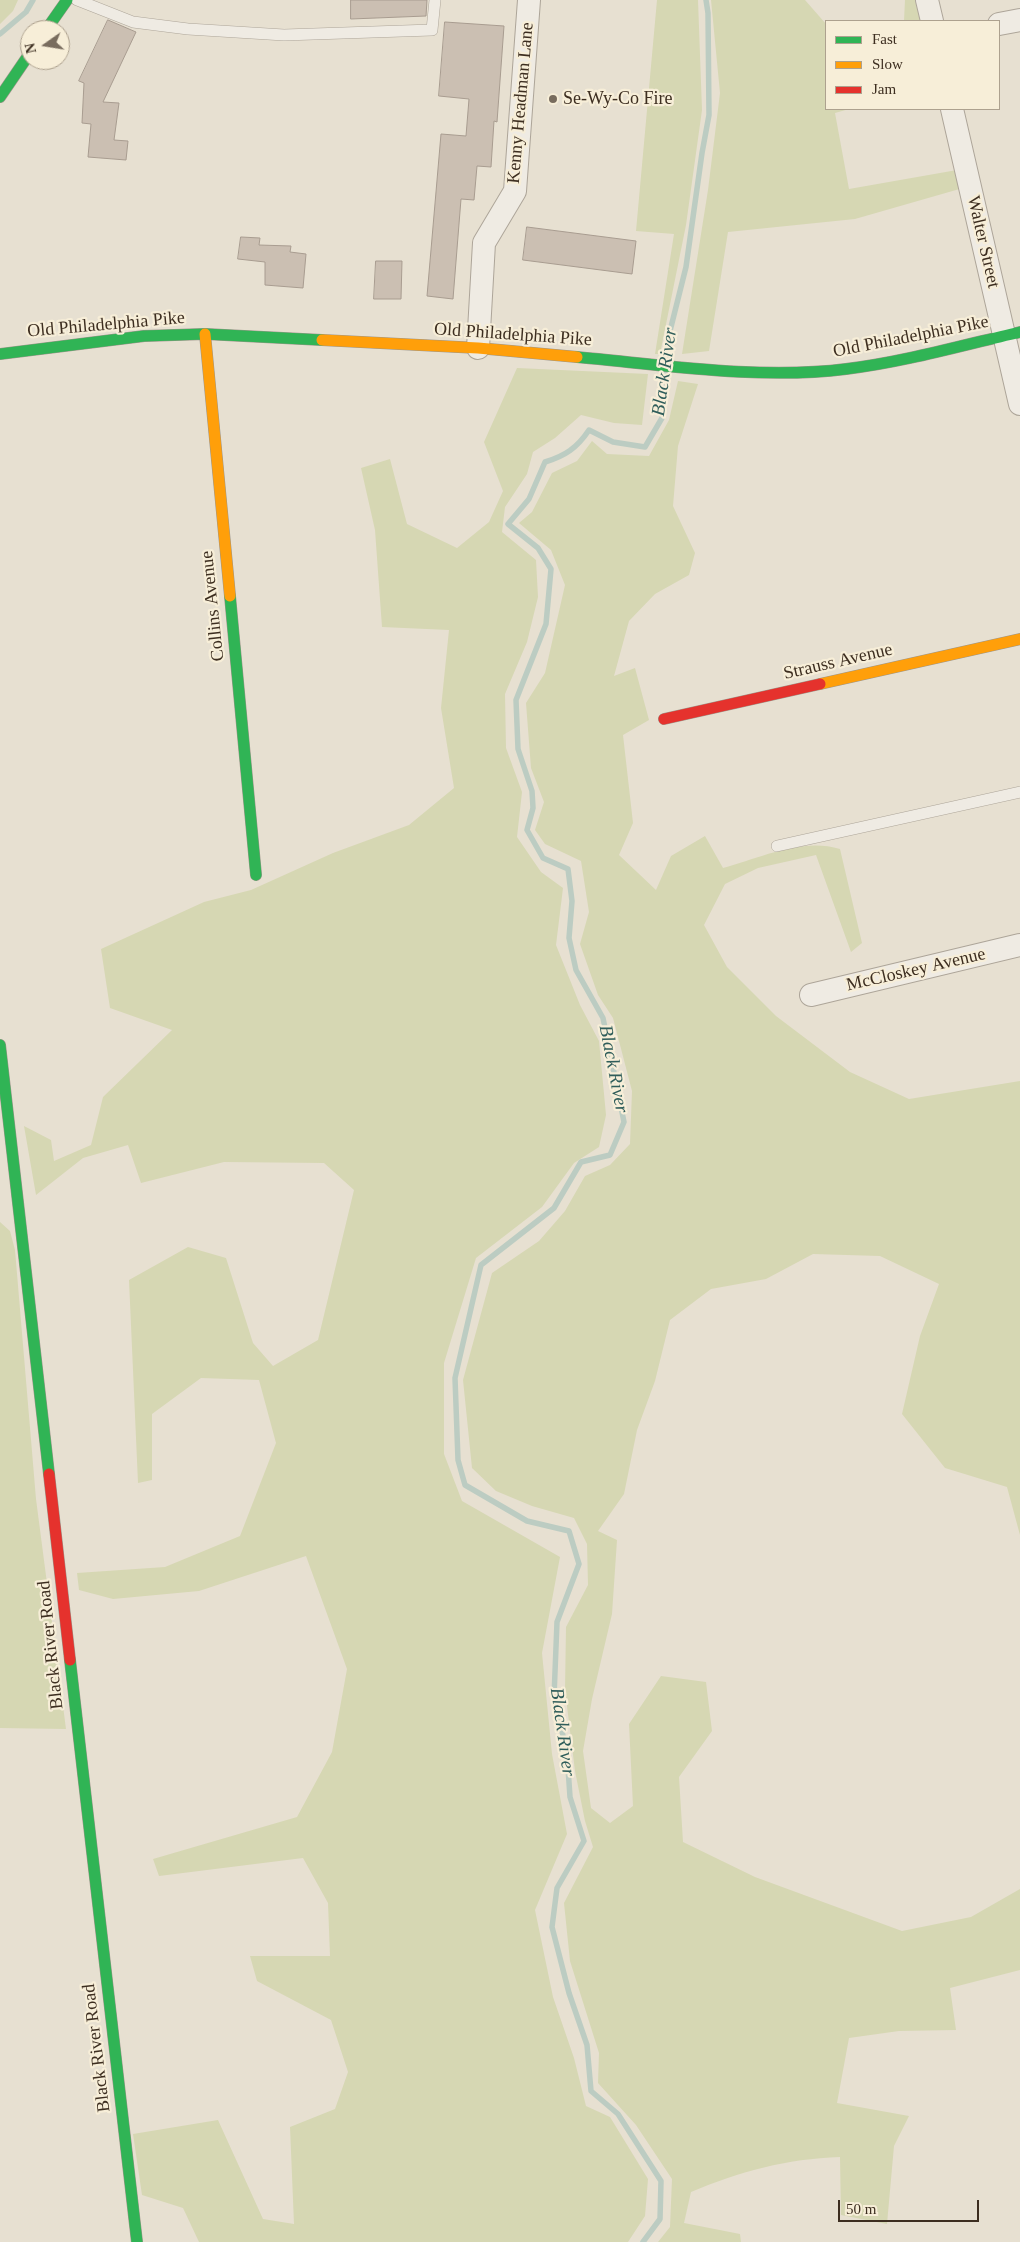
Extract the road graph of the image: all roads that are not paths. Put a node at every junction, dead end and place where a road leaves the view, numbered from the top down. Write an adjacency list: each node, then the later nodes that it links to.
1 (67, 0): 6 (street)
2 (77, 0): 3 (lane)
3 (435, 0)
4 (530, 0): 15 (street, Kenny Headman Lane)
5 (927, 0): 7 (street)
6 (53, 20)
7 (932, 20)
8 (1020, 20): 9 (street)
9 (1000, 24)
10 (20, 67): 11 (street)
11 (0, 96)
12 (952, 110): 14 (street, Walter Street)
13 (205, 334): 15 (street, Old Philadelphia Pike); 16 (street, Old Philadelphia Pike); 22 (street, Collins Avenue)
14 (1012, 334): 15 (street, Old Philadelphia Pike); 17 (street, Walter Street)
15 (478, 348)
16 (0, 354)
17 (1020, 404)
18 (1020, 639): 19 (street, Strauss Avenue)
19 (664, 719)
20 (1020, 792): 21 (lane)
21 (776, 846)
22 (256, 875)
23 (1020, 945): 24 (street, McCloskey Avenue)
24 (811, 995)
25 (0, 1045): 26 (street, Black River Road)
26 (15, 1182): 27 (street); 28 (street, Black River Road)
27 (0, 1199)
28 (137, 2242)

